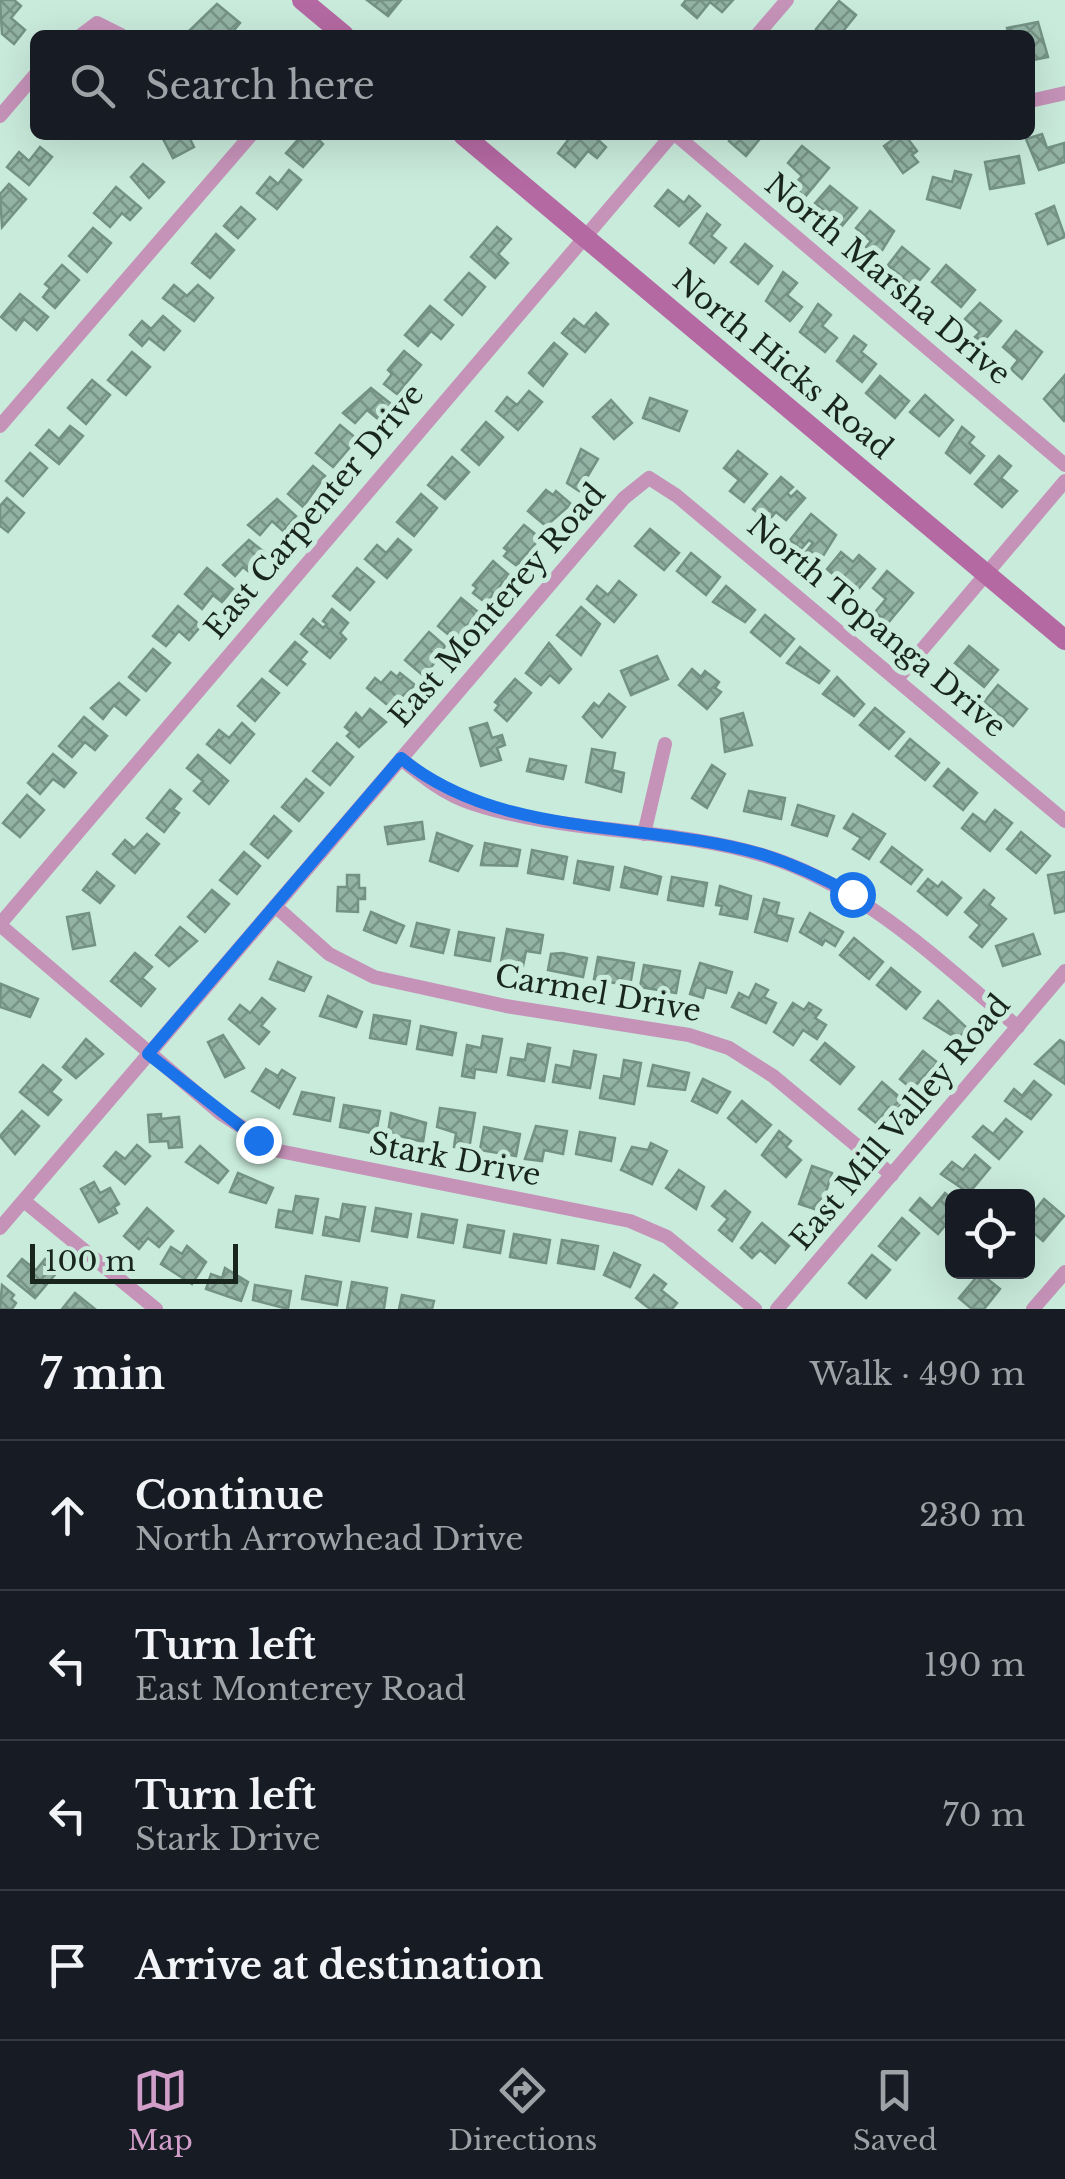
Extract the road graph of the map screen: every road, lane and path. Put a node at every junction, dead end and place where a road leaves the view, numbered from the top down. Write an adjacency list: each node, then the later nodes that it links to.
1 (302, 0): 5 (main road)
2 (787, 0): 6 (street)
3 (88, 30): 4 (street)
4 (112, 30)
5 (336, 30)
6 (761, 30)
7 (30, 81): 10 (street)
8 (1065, 93): 9 (street)
9 (1035, 99)
10 (0, 116)
11 (247, 140): 16 (street)
12 (469, 140): 15 (main road, North Hicks Road)
13 (670, 140): 15 (street, East Carpenter Drive)
14 (680, 140): 17 (street, North Marsha Drive)
15 (584, 236): 20 (main road, North Hicks Road); 28 (street, East Carpenter Drive)
16 (0, 426)
17 (1065, 466)
18 (649, 478): 22 (street, North Topanga Drive); 24 (street, East Monterey Road)
19 (1065, 481): 20 (street)
20 (986, 574): 21 (main road, North Hicks Road); 22 (street)
21 (1065, 640)
22 (898, 678): 25 (street, North Topanga Drive)
23 (665, 744): 26 (street)
24 (401, 758): 26 (street); 27 (street, East Monterey Road)
25 (1065, 820)
26 (644, 834): 30 (street)
27 (276, 906): 31 (street, East Monterey Road); 32 (street, Carmel Drive)
28 (0, 925): 31 (street, Stark Drive)
29 (1065, 971): 30 (street, East Mill Valley Road)
30 (1018, 1026): 32 (street, East Mill Valley Road)
31 (148, 1054): 33 (street, East Monterey Road); 37 (street, Stark Drive)
32 (892, 1174): 38 (street, East Mill Valley Road)
33 (24, 1200): 34 (street, East Monterey Road); 36 (street)
34 (0, 1228)
35 (1065, 1272): 39 (street)
36 (156, 1309)
37 (755, 1309)
38 (778, 1309)
39 (1033, 1309)

